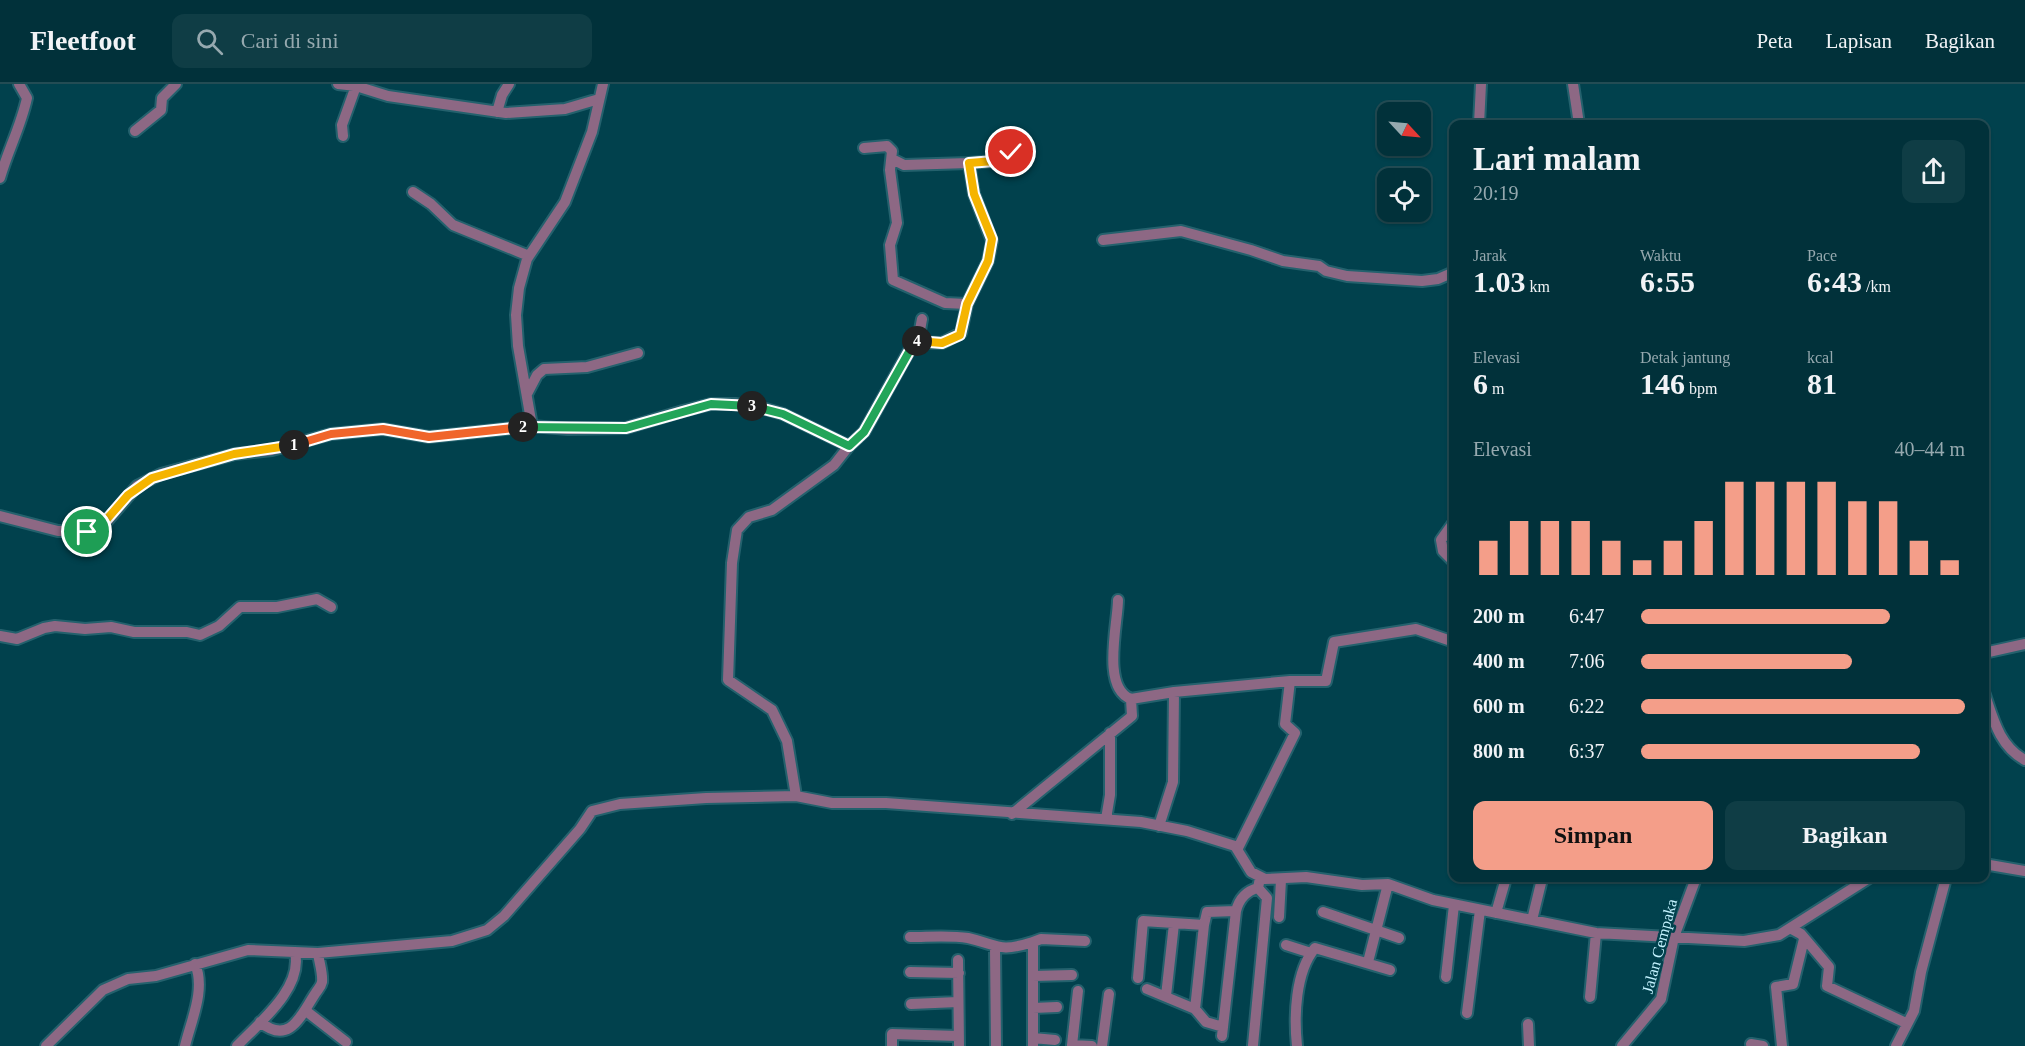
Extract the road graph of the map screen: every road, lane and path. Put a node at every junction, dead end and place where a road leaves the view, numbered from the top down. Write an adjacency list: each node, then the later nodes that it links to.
1 (19, 84): 19 (street)
2 (176, 84): 13 (street)
3 (338, 84): 8 (street)
4 (509, 84): 10 (street)
5 (603, 84): 9 (street)
6 (1481, 84): 11 (street)
7 (1573, 84): 12 (street)
8 (356, 86): 10 (street); 14 (street)
9 (598, 99): 10 (street); 22 (street)
10 (497, 112)
11 (1479, 120)
12 (1579, 120)
13 (135, 131)
14 (343, 136)
15 (864, 148): 17 (street)
16 (1011, 152): 18 (street)
17 (892, 159): 18 (street); 24 (street)
18 (969, 163): 24 (street)
19 (0, 178)
20 (413, 192): 22 (street)
21 (1103, 240): 23 (street)
22 (529, 256): 28 (street)
23 (1449, 274)
24 (967, 304): 26 (street)
25 (922, 319): 26 (street)
26 (918, 340): 30 (street)
27 (639, 353): 28 (street)
28 (527, 394): 29 (street)
29 (532, 426): 30 (street); 31 (street)
30 (849, 446): 46 (street)
31 (0, 516)
32 (1449, 529): 33 (street)
33 (1449, 557)
34 (1118, 600): 42 (street)
35 (332, 607): 36 (street)
36 (0, 636)
37 (1449, 640): 40 (street)
38 (2025, 644): 39 (street)
39 (1989, 652)
40 (1290, 681): 41 (street); 50 (street)
41 (1174, 692): 42 (street); 49 (street)
42 (1131, 699): 44 (street)
43 (1989, 706): 45 (street)
44 (1110, 733): 47 (street); 48 (street)
45 (2025, 760)
46 (796, 796): 47 (street); 83 (street)
47 (1012, 814): 48 (street)
48 (1106, 819): 49 (street)
49 (1159, 826): 50 (street)
50 (1238, 848): 58 (street)
51 (1989, 865): 52 (street)
52 (2025, 872)
53 (1281, 880): 58 (street); 60 (street); 66 (street)
54 (1505, 882): 65 (street)
55 (1695, 882): 74 (street, Jalan Cempaka)
56 (1863, 882): 70 (street)
57 (1945, 882): 107 (street)
58 (1259, 883): 63 (street); 114 (street)
59 (1541, 883): 67 (street)
60 (1388, 885): 61 (street); 71 (street)
61 (1454, 905): 62 (street); 92 (street)
62 (1480, 910): 65 (street); 105 (street)
63 (1236, 911): 69 (street); 103 (street)
64 (1323, 912): 71 (street)
65 (1496, 914): 67 (street)
66 (1279, 917)
67 (1532, 920): 72 (street)
68 (1174, 924): 69 (street); 93 (street); 97 (street)
69 (1204, 925): 103 (street)
70 (1790, 928): 74 (street); 76 (street)
71 (1376, 930): 75 (street); 85 (street)
72 (1596, 933): 74 (street); 98 (street)
73 (910, 937): 80 (street)
74 (1674, 937): 124 (street, Jalan Cempaka)
75 (1399, 938)
76 (1804, 939): 107 (street); 126 (street)
77 (1085, 941): 78 (street)
78 (1033, 942): 80 (street); 91 (street)
79 (1286, 945): 82 (street)
80 (995, 948): 119 (street)
81 (295, 952): 83 (street); 86 (street); 106 (street)
82 (1311, 952): 85 (street); 122 (street)
83 (318, 953): 104 (street)
84 (958, 960): 89 (street)
85 (1368, 962): 87 (street)
86 (195, 964): 115 (street); 116 (street)
87 (1390, 970)
88 (910, 972): 89 (street)
89 (959, 973): 99 (street)
90 (1072, 975): 91 (street)
91 (1033, 976): 102 (street)
92 (1446, 976)
93 (1138, 978)
94 (1147, 989): 97 (street)
95 (1078, 991): 120 (street)
96 (1109, 994): 121 (street)
97 (1166, 996): 103 (street)
98 (1590, 997)
99 (958, 1002): 100 (street); 109 (street)
100 (910, 1004)
101 (1058, 1006): 102 (street)
102 (1033, 1008): 112 (street)
103 (1195, 1009)
104 (306, 1011): 106 (street); 111 (street)
105 (1467, 1013)
106 (260, 1022): 117 (street)
107 (1906, 1023): 127 (street)
108 (1528, 1024): 123 (street)
109 (959, 1041): 118 (street)
110 (1055, 1041): 112 (street)
111 (346, 1042)
112 (1033, 1042)
113 (1751, 1044): 125 (street)
114 (1253, 1045)
115 (46, 1046)
116 (185, 1046)
117 (237, 1046)
118 (892, 1046)
119 (996, 1046)
120 (1092, 1046)
121 (1102, 1046)
122 (1297, 1046)
123 (1529, 1046)
124 (1622, 1046)
125 (1763, 1046)
126 (1782, 1046)
127 (1896, 1046)

